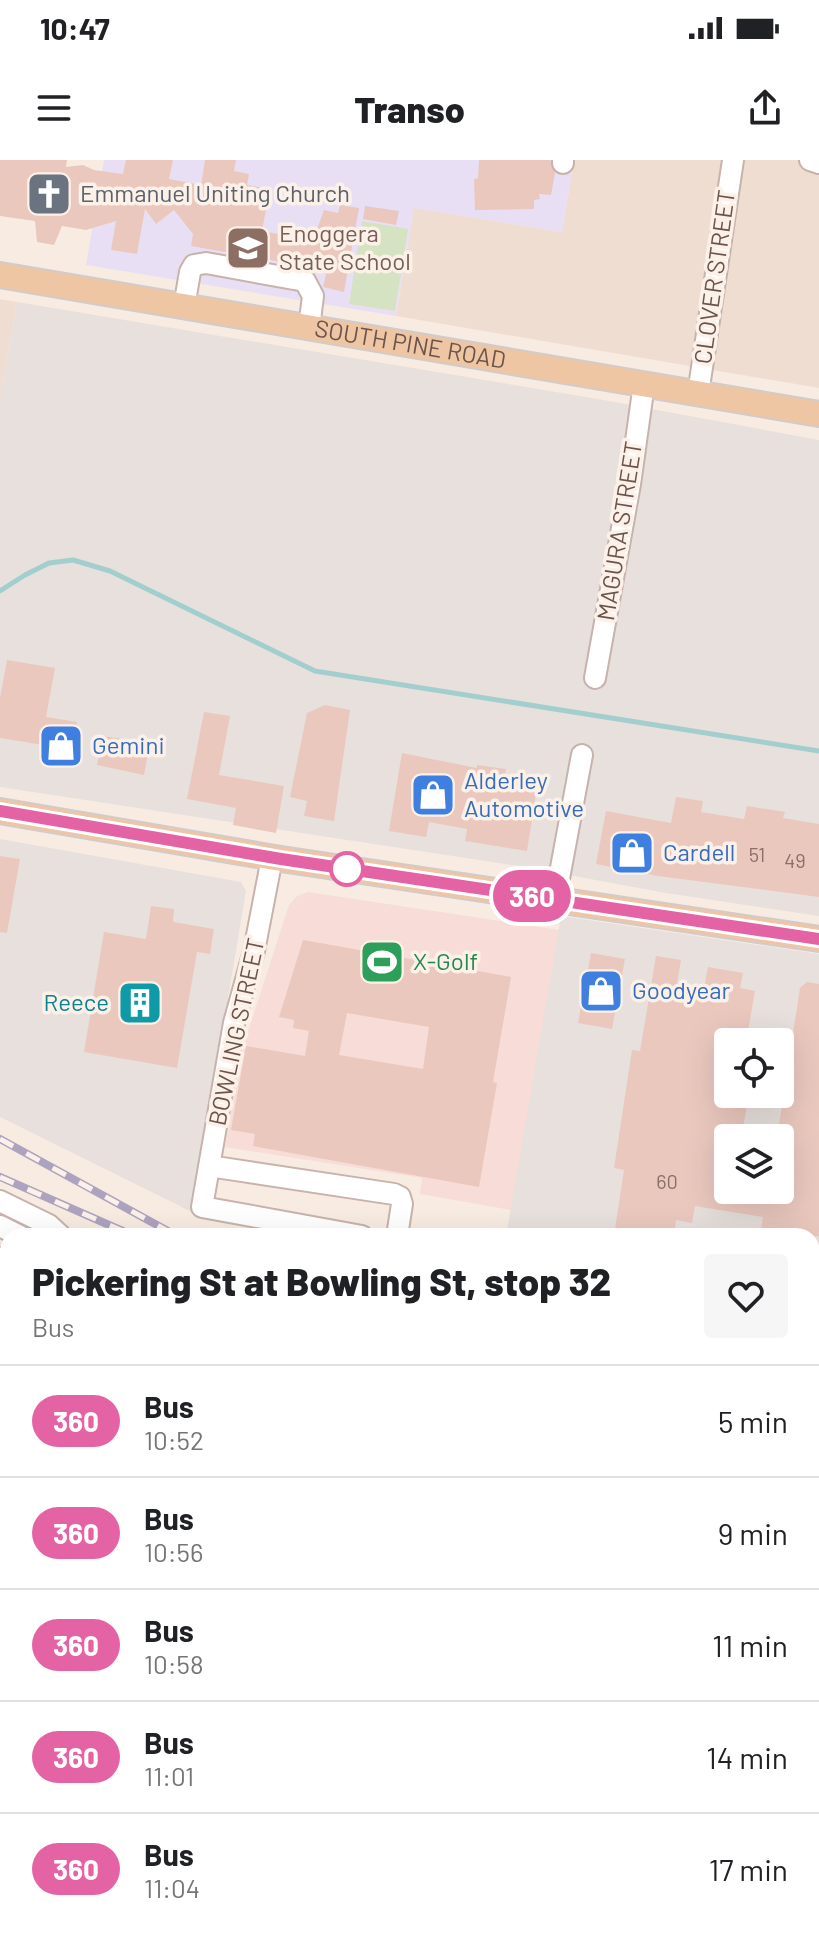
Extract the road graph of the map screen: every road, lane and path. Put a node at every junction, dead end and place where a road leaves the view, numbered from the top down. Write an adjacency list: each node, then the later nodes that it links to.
1 (733, 160): 8 (street, CLOVER STREET)
2 (810, 160): 3 (street)
3 (819, 163)
4 (0, 275): 5 (main road, SOUTH PINE ROAD)
5 (184, 307): 6 (main road, SOUTH PINE ROAD); 6 (street)
6 (309, 328): 7 (main road, SOUTH PINE ROAD)
7 (644, 384): 8 (main road, SOUTH PINE ROAD); 10 (street, MAGURA STREET)
8 (698, 394): 9 (main road, SOUTH PINE ROAD)
9 (819, 414)
10 (595, 678)
11 (582, 755): 14 (street)
12 (0, 811): 13 (main road)
13 (272, 858): 14 (main road); 16 (street, BOWLING STREET)
14 (555, 900): 15 (main road)
15 (819, 939)
16 (209, 1166): 19 (street, BOWLING STREET); 20 (street)
17 (0, 1201): 18 (street)
18 (52, 1228)
19 (318, 1228)
20 (398, 1228)

